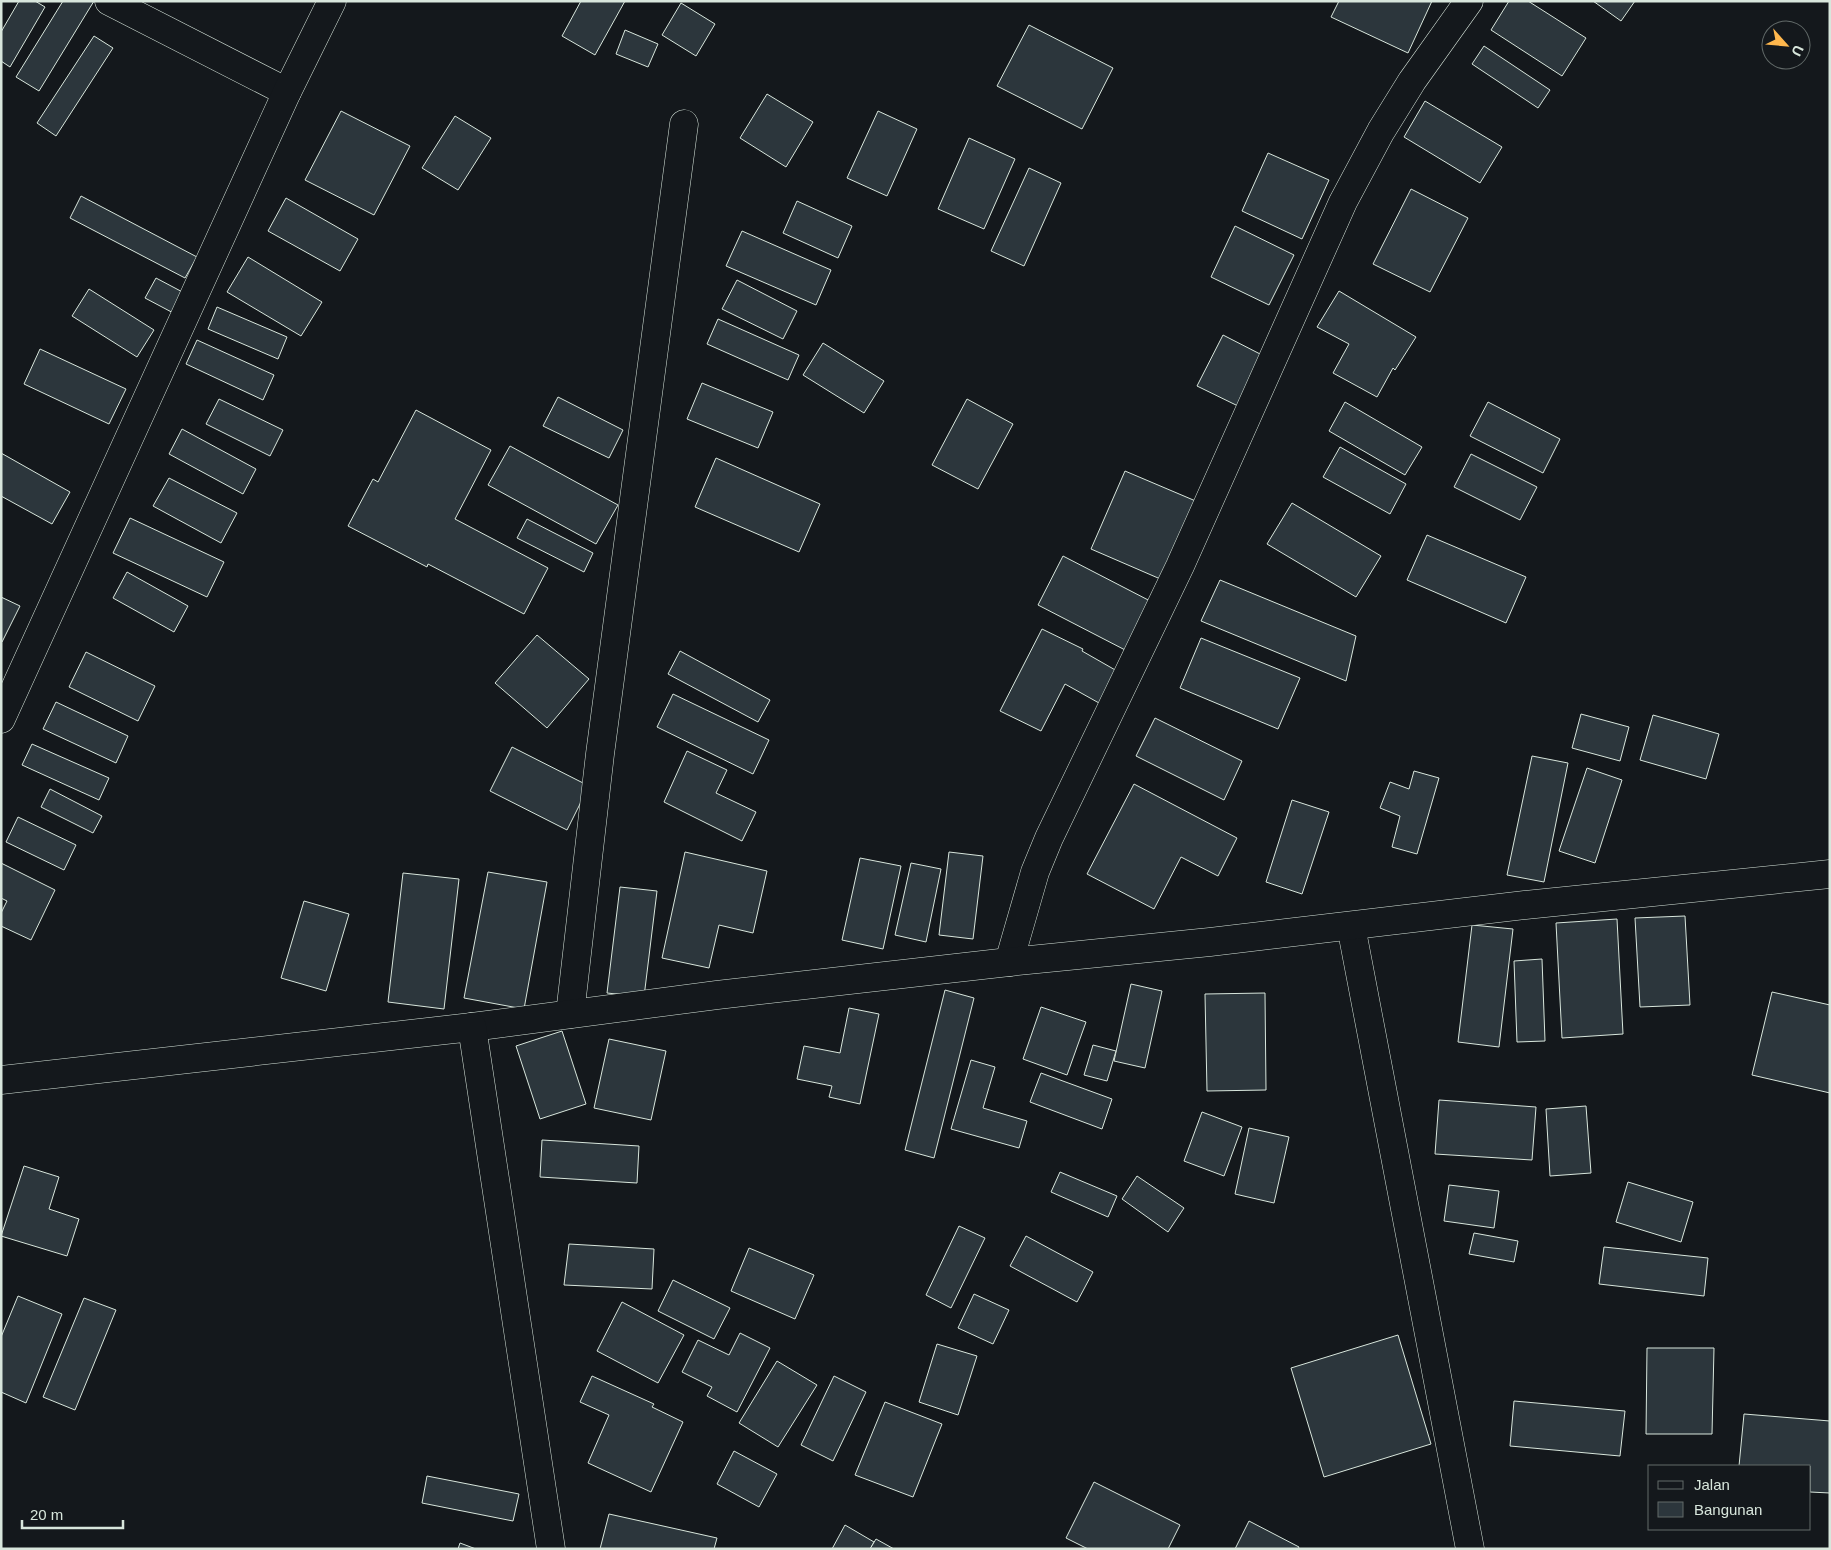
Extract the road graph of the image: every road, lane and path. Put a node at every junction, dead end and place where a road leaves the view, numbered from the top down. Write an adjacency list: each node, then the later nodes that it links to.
1 (109, 1): 4 (street)
2 (332, 1): 4 (street)
3 (1468, 1): 9 (street)
4 (287, 92): 6 (street)
5 (684, 124): 10 (street)
6 (1, 719)
7 (1830, 874): 8 (street)
8 (1351, 926): 9 (street); 14 (street)
9 (1009, 962): 10 (street)
10 (570, 1014): 11 (street)
11 (472, 1027): 12 (street); 13 (street)
12 (1, 1080)
13 (551, 1549)
14 (1470, 1549)

